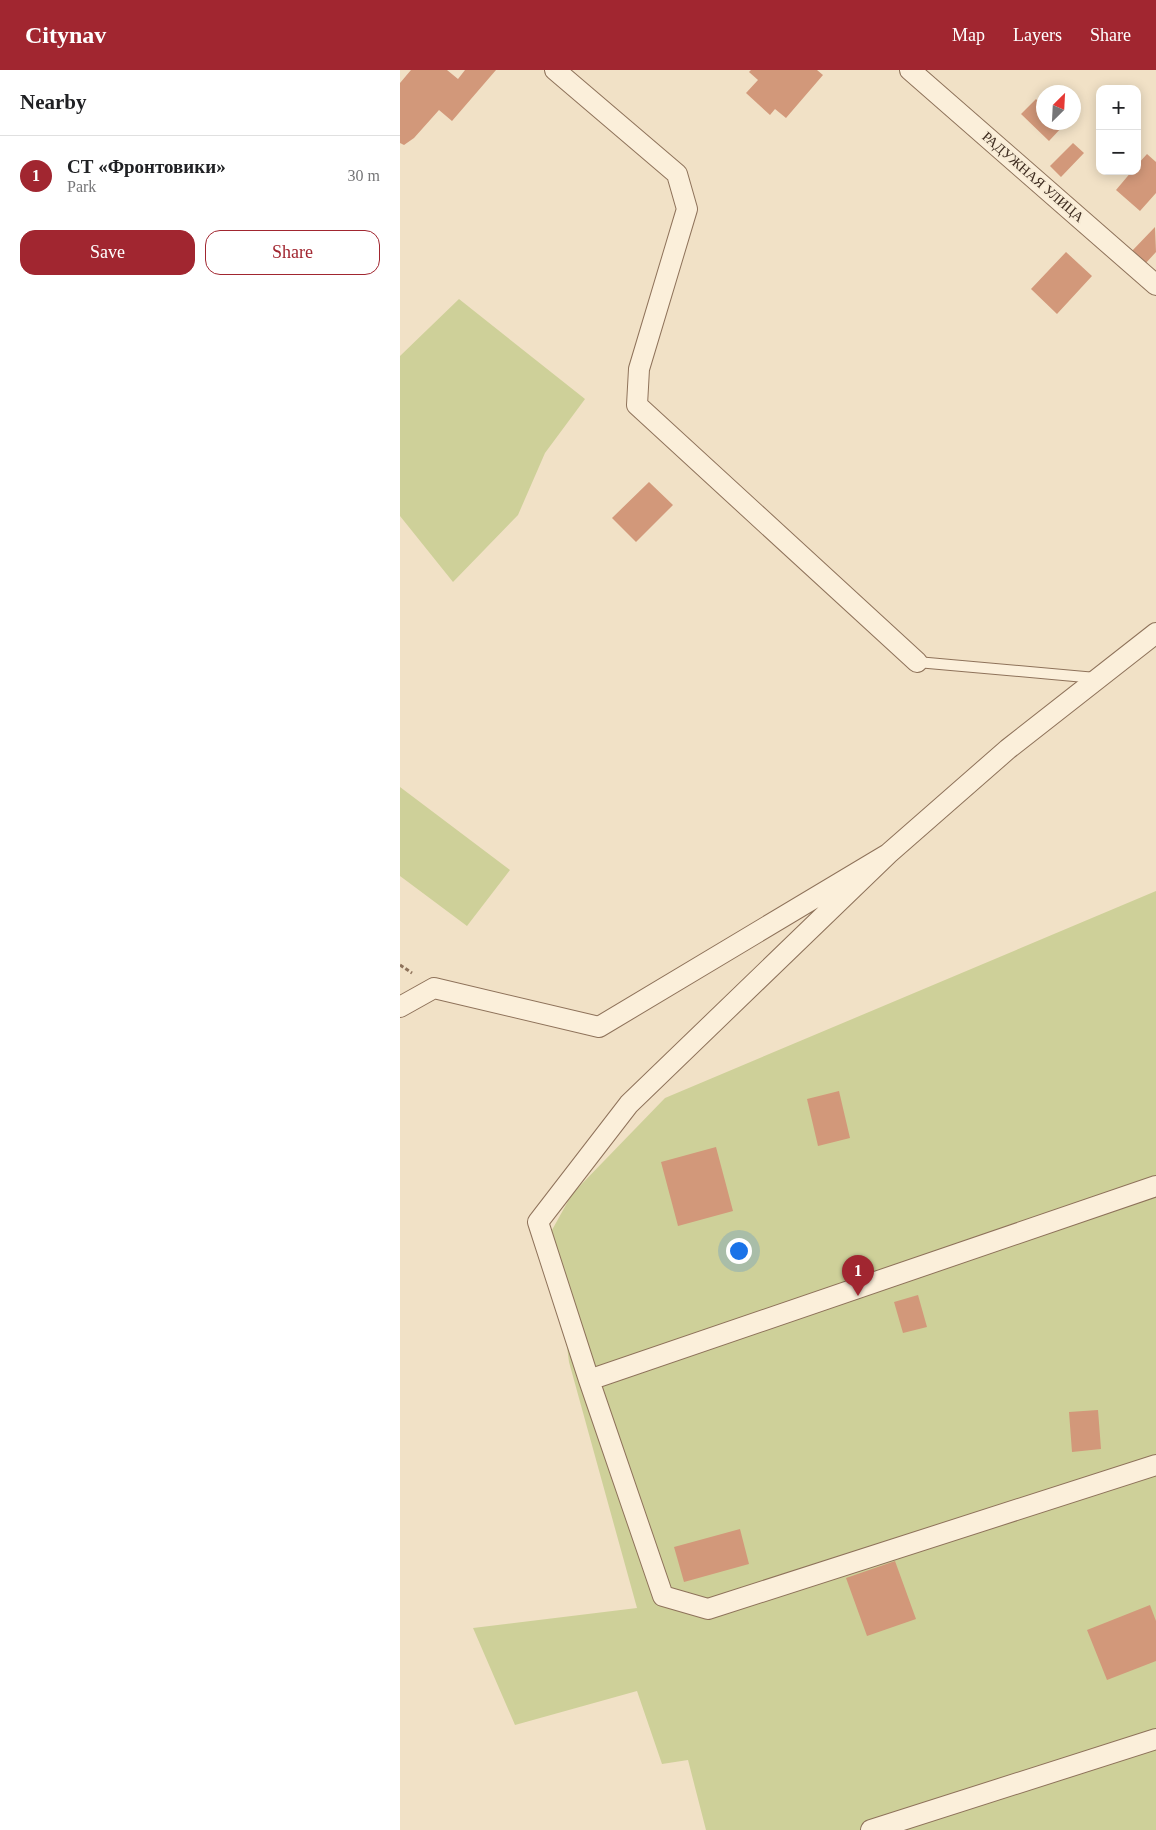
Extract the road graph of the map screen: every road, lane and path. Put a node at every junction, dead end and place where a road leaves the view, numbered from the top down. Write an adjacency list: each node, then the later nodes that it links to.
1 (555, 70): 5 (street)
2 (910, 70): 3 (street, РАДУЖНАЯ УЛИЦА)
3 (1156, 285)
4 (1156, 633): 6 (street)
5 (918, 662): 6 (lane)
6 (1100, 678): 7 (street)
7 (888, 854): 8 (street); 10 (street)
8 (400, 1008)
9 (1156, 1186): 10 (street)
10 (589, 1380): 11 (street)
11 (1156, 1465)
12 (1156, 1739): 13 (street)
13 (871, 1830)

